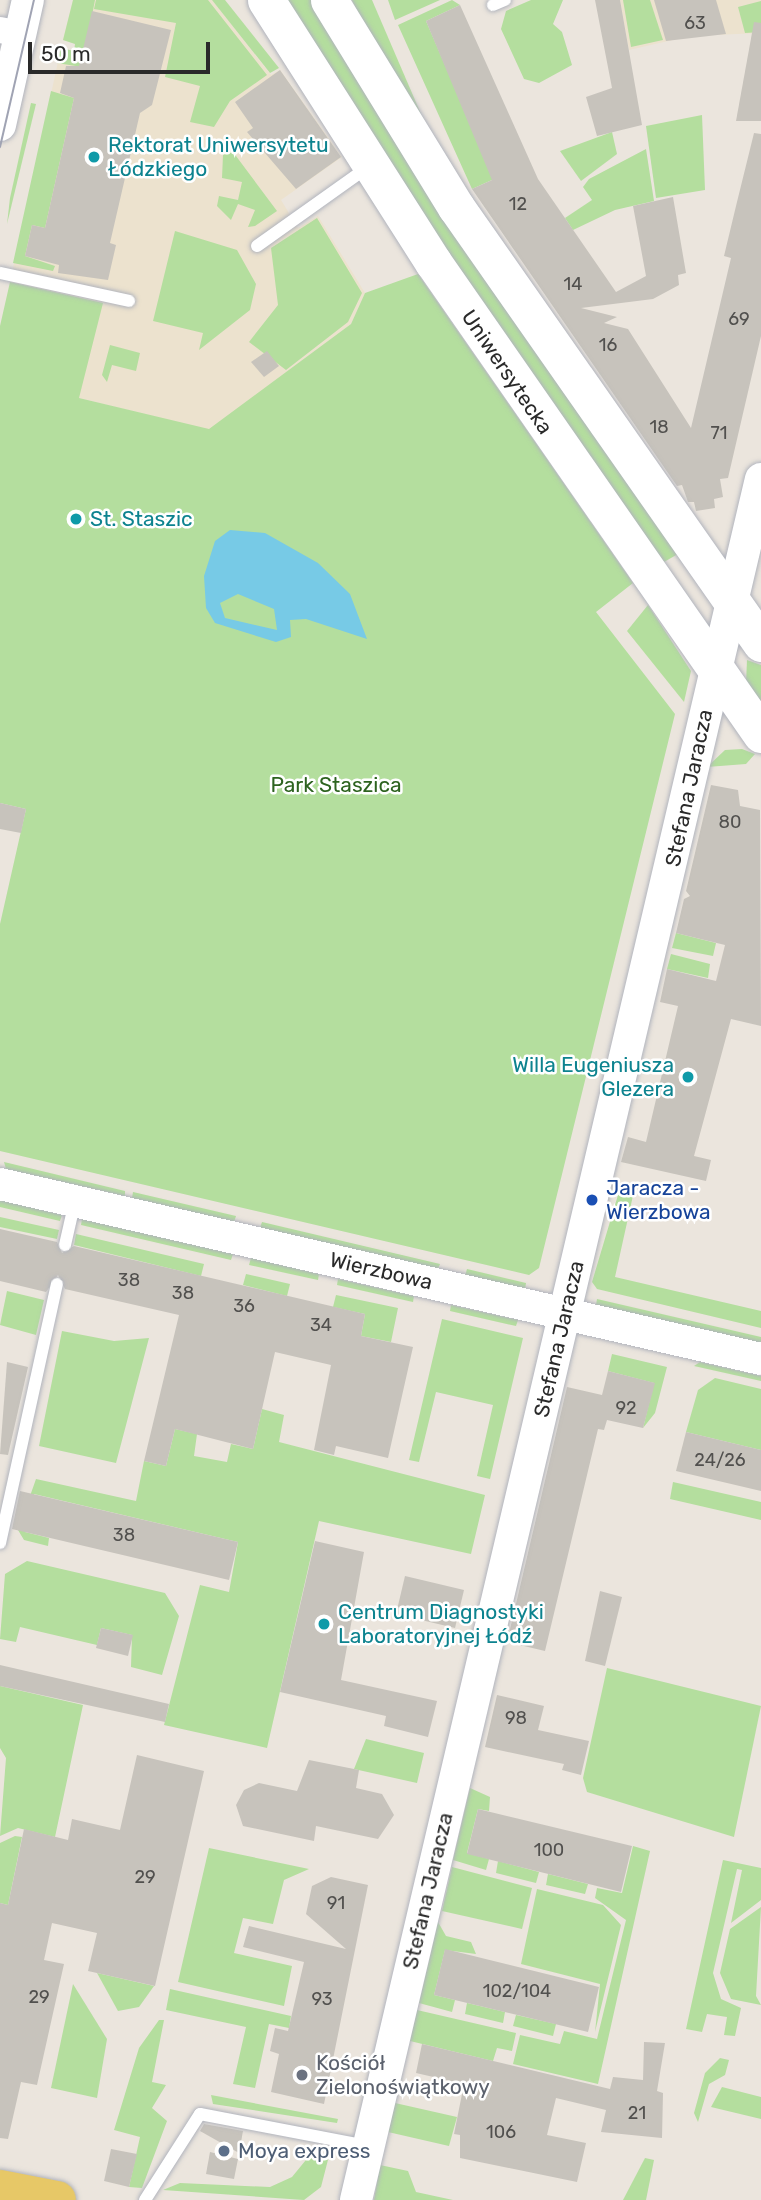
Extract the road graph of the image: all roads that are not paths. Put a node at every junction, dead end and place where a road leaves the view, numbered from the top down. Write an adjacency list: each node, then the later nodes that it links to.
1 (29, 0): 4 (street)
2 (266, 0): 6 (main road, Uniwersytecka)
3 (329, 0): 11 (main road)
4 (10, 32): 5 (street)
5 (0, 125)
6 (371, 165): 7 (lane); 13 (main road, Uniwersytecka)
7 (257, 246)
8 (0, 272): 9 (lane)
9 (129, 301)
10 (761, 479): 11 (street, Stefana Jaracza)
11 (732, 604): 12 (main road); 13 (street, Stefana Jaracza)
12 (761, 643)
13 (715, 673): 14 (main road, Uniwersytecka); 19 (street, Stefana Jaracza)
14 (761, 734)
15 (0, 1184): 16 (street, Wierzbowa)
16 (75, 1201): 17 (lane); 19 (street, Wierzbowa)
17 (65, 1245)
18 (57, 1284): 21 (lane)
19 (565, 1314): 20 (street, Wierzbowa); 22 (street, Stefana Jaracza)
20 (761, 1359)
21 (0, 1543)
22 (368, 2146): 25 (lane); 26 (street, Stefana Jaracza)
23 (0, 2189): 24 (main road)
24 (57, 2200)
25 (145, 2200)
26 (356, 2200)

